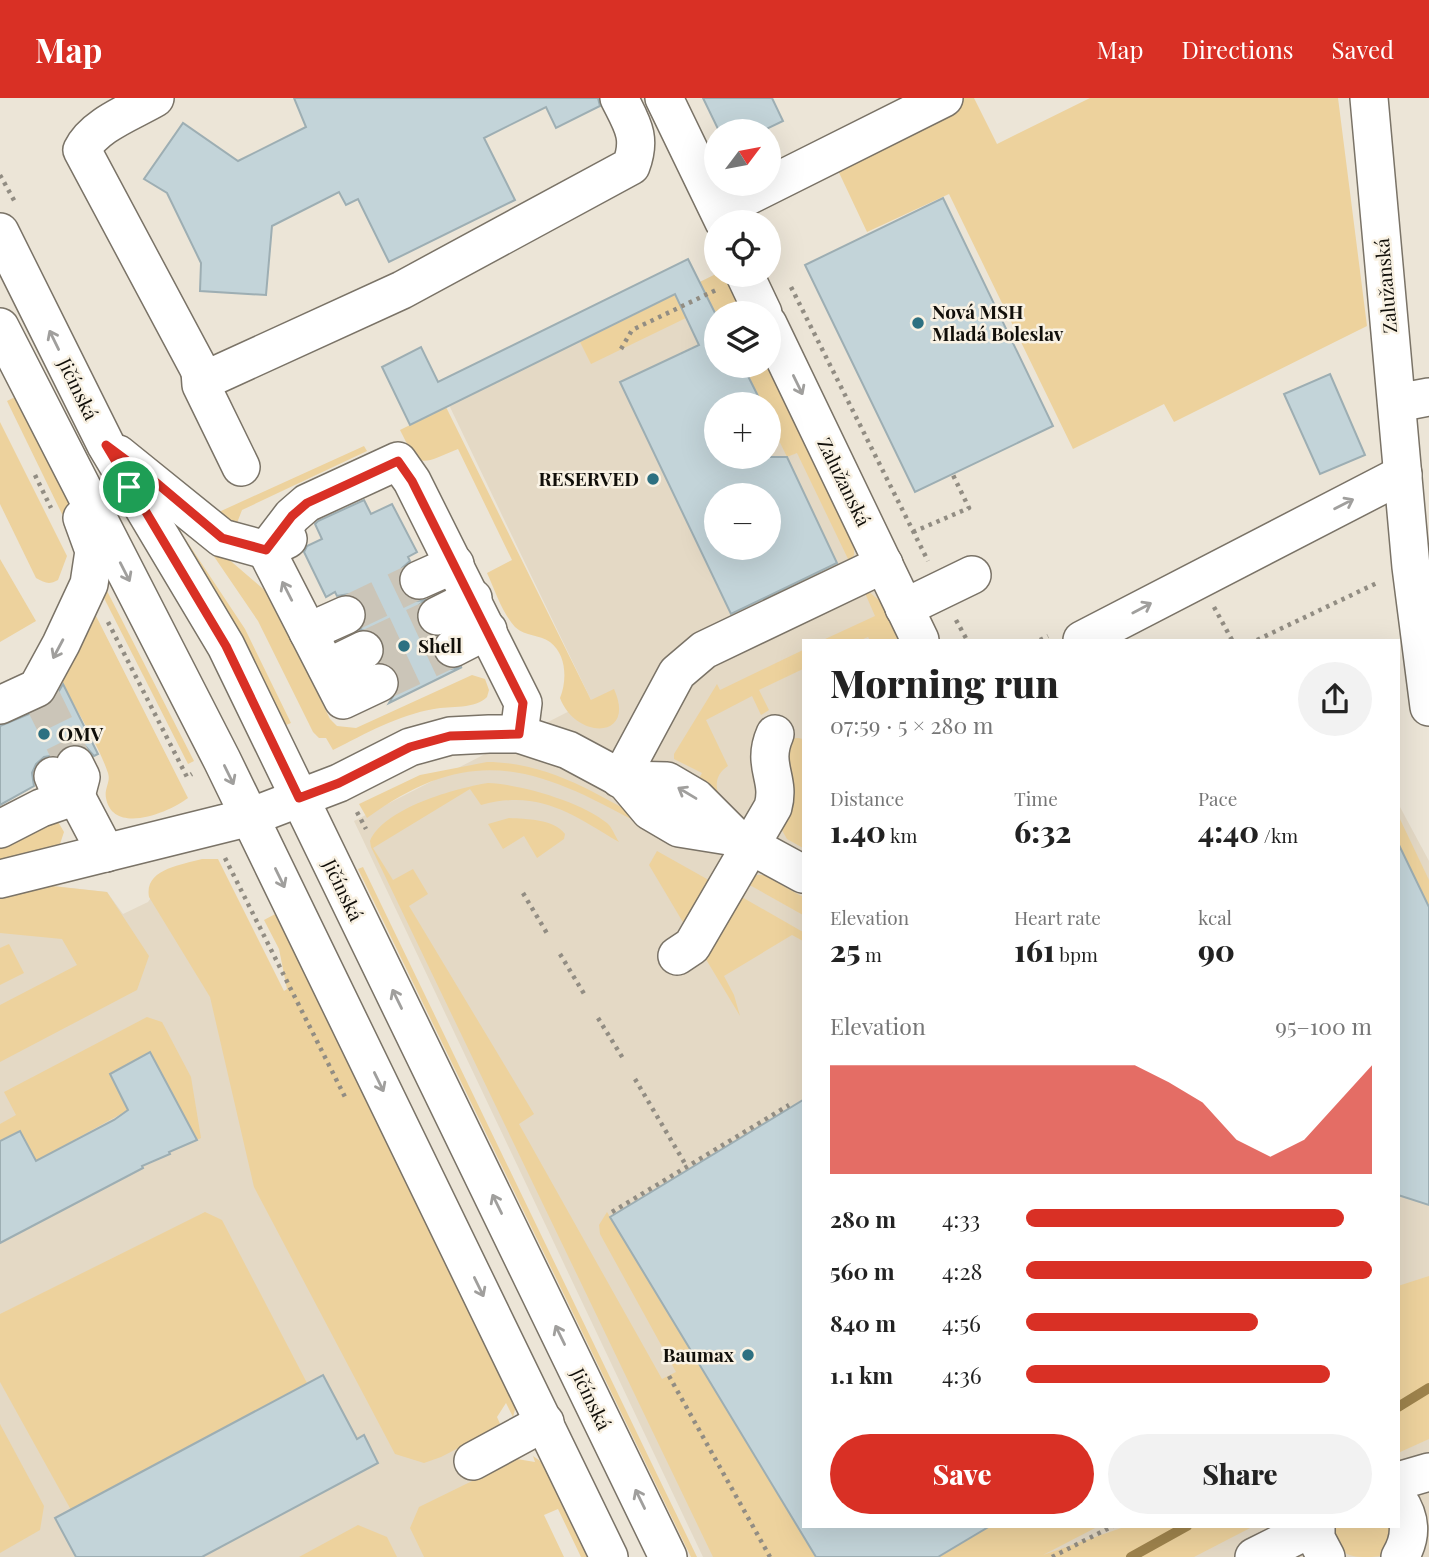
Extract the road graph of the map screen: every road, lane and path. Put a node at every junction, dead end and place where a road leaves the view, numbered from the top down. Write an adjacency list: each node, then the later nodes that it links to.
1 (155, 98): 14 (street)
2 (619, 98): 14 (street)
3 (664, 98): 6 (street)
4 (944, 98): 7 (street)
5 (1369, 98): 15 (street, Zalužanská)
6 (719, 210)
7 (733, 210)
8 (0, 232): 17 (street, Jičínská, one-way to 8)
9 (789, 283): 22 (path)
10 (720, 287): 12 (path)
11 (0, 327): 16 (street)
12 (621, 349)
13 (781, 351): 25 (street, Zalužanská, one-way to 25)
14 (200, 371): 18 (street)
15 (1413, 400): 19 (street, Zalužanská)
16 (49, 425): 43 (street, one-way to 43); 51 (street, one-way to 51)
17 (106, 445): 23 (street); 49 (street, Jičínská)
18 (242, 467)
19 (1403, 474): 26 (street, Zalužanská); 35 (street, one-way to 19)
20 (953, 475): 22 (path)
21 (316, 526): 23 (street)
22 (913, 532): 28 (path)
23 (266, 550): 24 (street); 34 (street, one-way to 23)
24 (455, 564): 27 (street); 30 (street)
25 (884, 564): 29 (street, Zalužanská); 48 (street)
26 (1411, 567): 38 (path); 44 (street, Zalužanská)
27 (419, 580)
28 (956, 581): 29 (street); 37 (path)
29 (904, 608): 36 (street, Zalužanská)
30 (480, 614): 32 (street); 39 (street); 45 (street)
31 (346, 615): 34 (street)
32 (437, 616)
33 (106, 618): 47 (path)
34 (308, 632): 41 (street)
35 (1066, 638)
36 (920, 639)
37 (967, 639)
38 (1259, 639)
39 (453, 648)
40 (364, 650): 41 (street)
41 (327, 668): 42 (street)
42 (379, 683)
43 (18, 696)
44 (1429, 708)
45 (519, 734): 48 (street); 49 (street)
46 (775, 734): 54 (street)
47 (187, 777)
48 (622, 779): 54 (street)
49 (299, 798): 51 (street); 81 (street, Jičínská, one-way to 49)
50 (355, 808): 52 (path)
51 (250, 817): 55 (street); 70 (street, one-way to 70)
52 (366, 829)
53 (0, 830): 55 (street)
54 (743, 842): 56 (street); 61 (street)
55 (106, 853): 57 (street)
56 (802, 873)
57 (0, 880)
58 (523, 892): 59 (path)
59 (548, 935)
60 (560, 954): 62 (path)
61 (677, 956)
62 (586, 997)
63 (598, 1018): 64 (path)
64 (624, 1060)
65 (635, 1079): 67 (path)
66 (789, 1105): 67 (path)
67 (687, 1167): 68 (path)
68 (612, 1212)
69 (669, 1376): 82 (path)
70 (545, 1422): 71 (street); 80 (street)
71 (473, 1461)
72 (1429, 1472): 73 (street)
73 (1400, 1480)
74 (1400, 1502): 79 (street)
75 (1429, 1517): 79 (street)
76 (1109, 1528): 83 (path)
77 (1308, 1528): 84 (street)
78 (1316, 1528): 85 (street)
79 (1404, 1552)
80 (609, 1557)
81 (668, 1557)
82 (770, 1557)
83 (1052, 1557)
84 (1254, 1557)
85 (1326, 1557)

